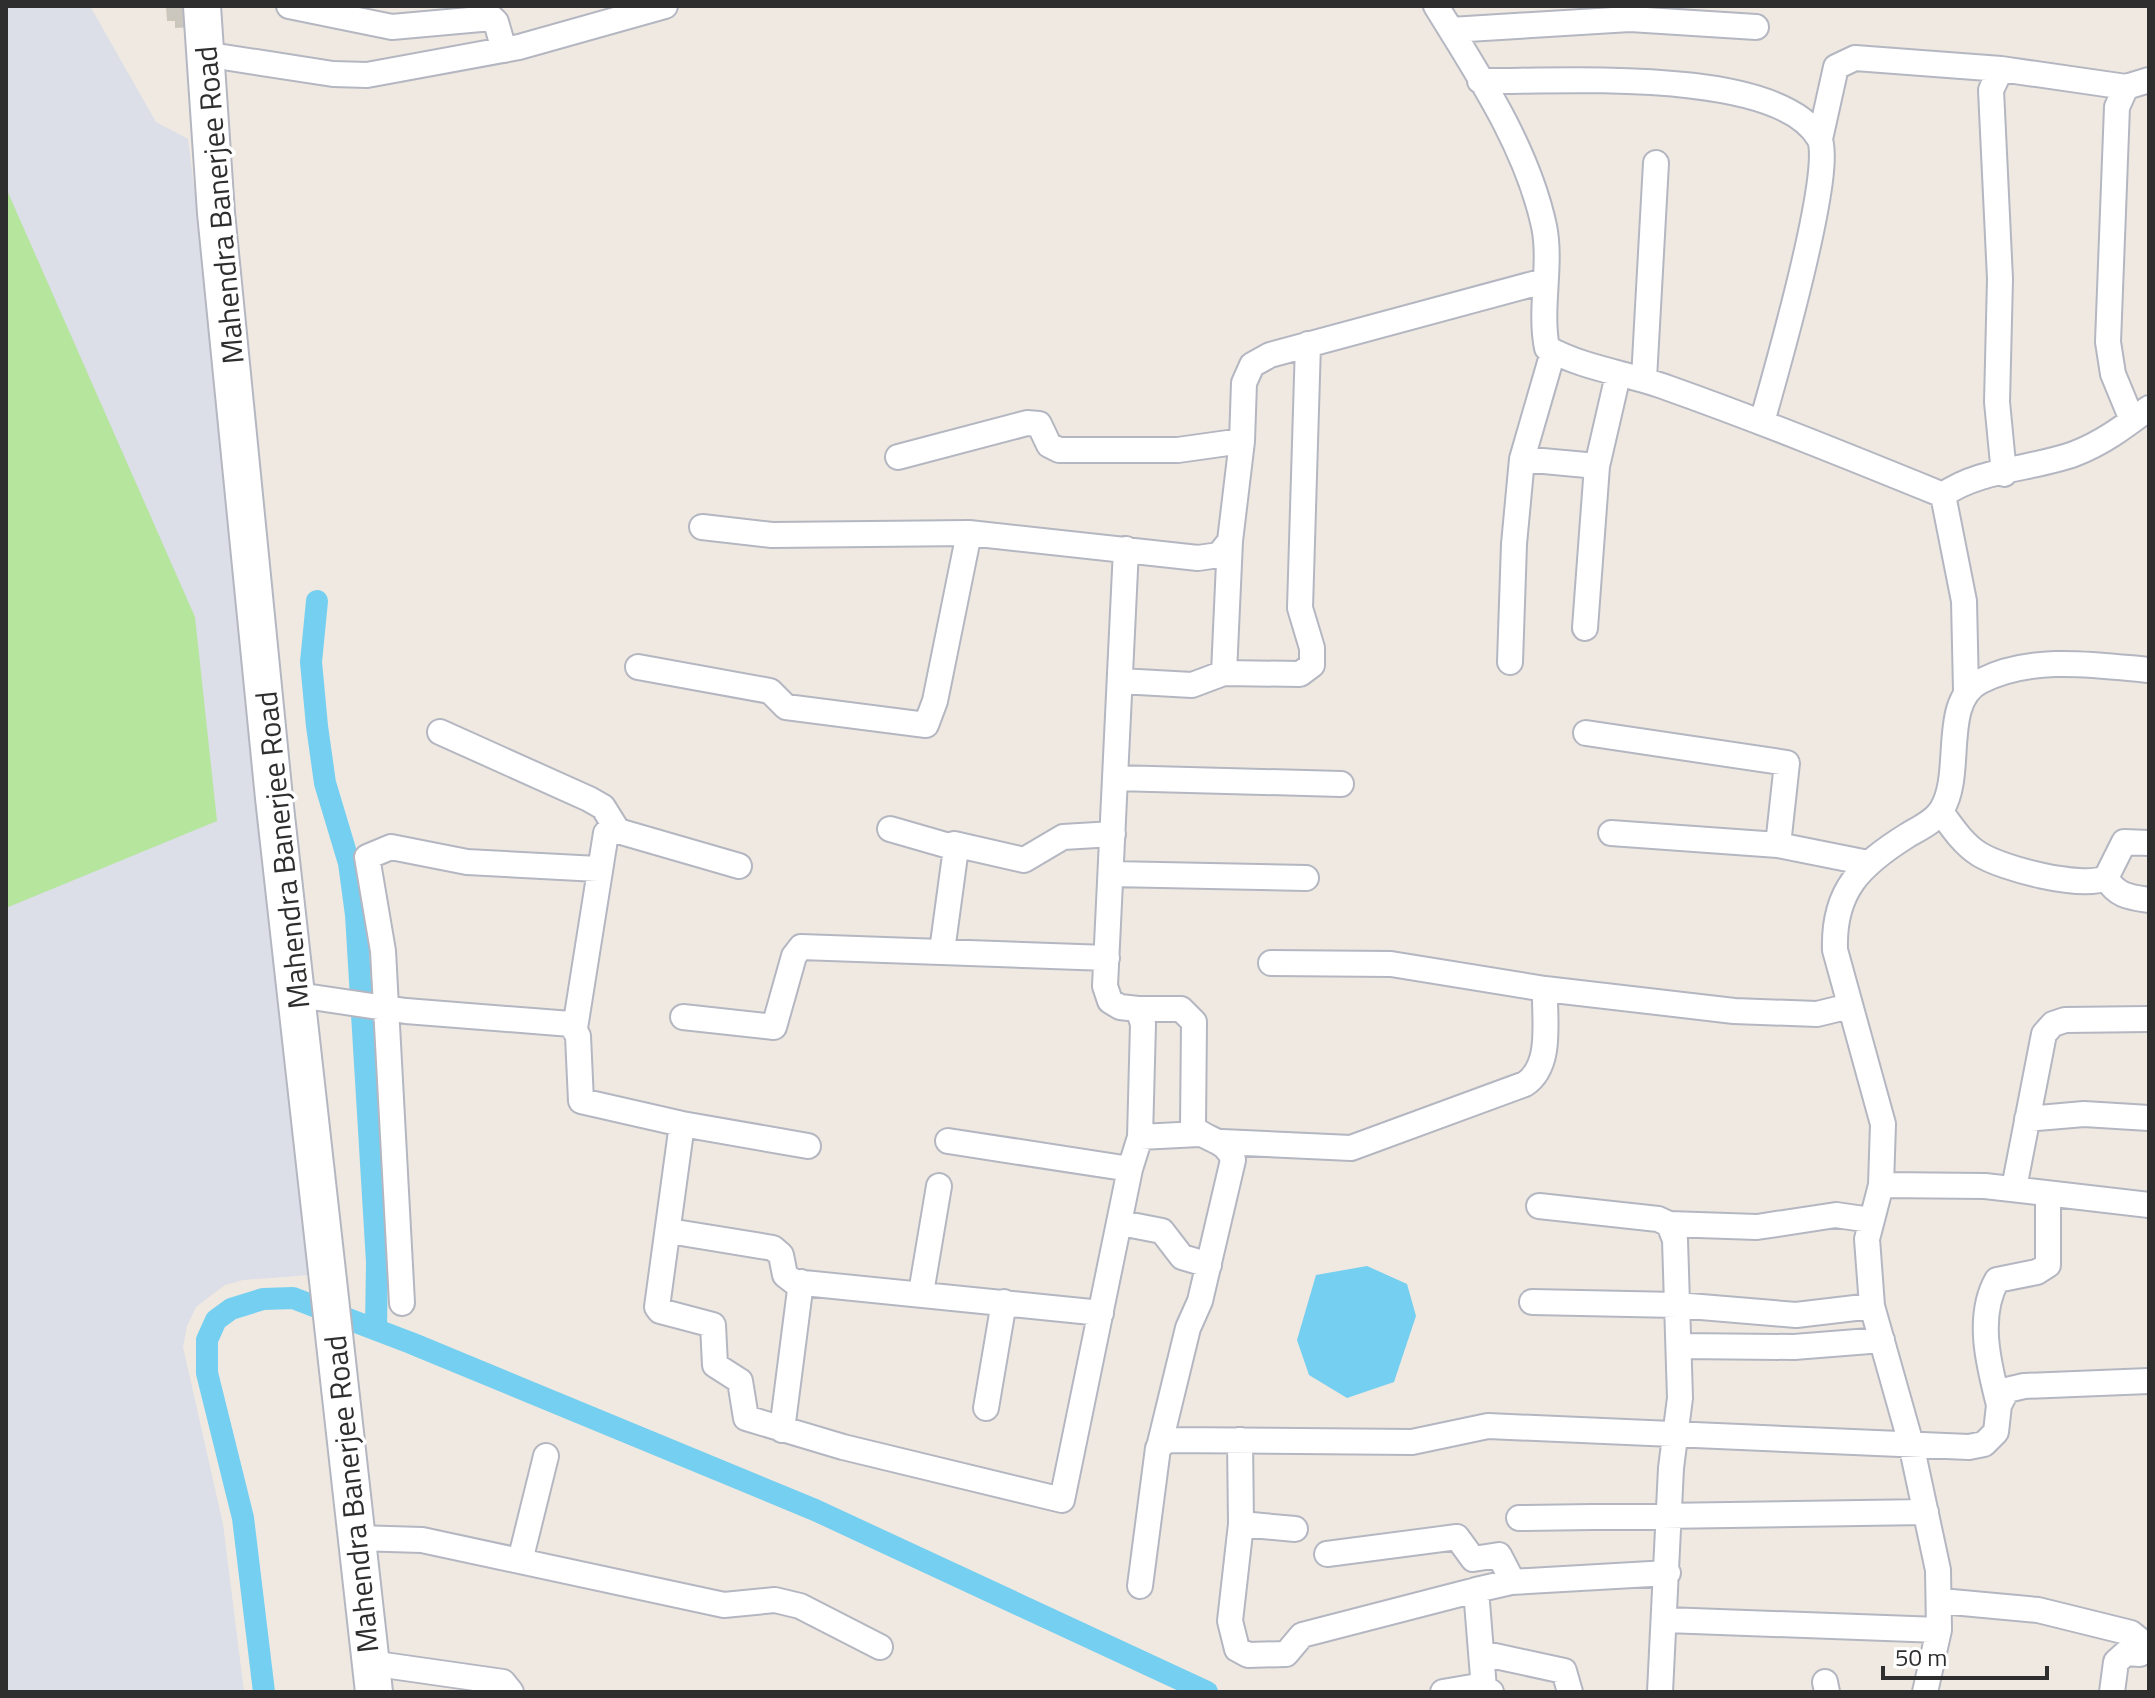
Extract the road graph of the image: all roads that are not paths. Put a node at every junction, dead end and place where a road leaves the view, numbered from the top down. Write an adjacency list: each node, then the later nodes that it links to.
1 (202, 6): 9 (street, Mahendra Banerjee Road)
2 (289, 6): 8 (street)
3 (665, 6): 5 (street)
4 (1436, 6): 7 (street)
5 (593, 17): 8 (street)
6 (1756, 27): 7 (street)
7 (1451, 30): 11 (street)
8 (504, 50): 9 (street)
9 (204, 54): 62 (street, Mahendra Banerjee Road)
10 (2001, 69): 12 (street); 13 (street); 26 (street)
11 (1480, 81): 13 (street); 15 (street)
12 (2138, 84): 20 (street)
13 (1820, 139): 21 (street)
14 (1656, 163): 19 (street)
15 (1544, 281): 16 (street); 17 (street)
16 (1308, 344): 22 (street); 36 (street)
17 (1553, 352): 18 (street); 24 (street)
18 (1618, 375): 19 (street); 25 (street)
19 (1644, 379): 21 (street)
20 (2141, 414): 26 (street)
21 (1762, 422): 27 (street)
22 (1242, 441): 23 (street); 30 (street)
23 (898, 457)
24 (1522, 459): 25 (street); 33 (street)
25 (1597, 466): 32 (street)
26 (2004, 474): 27 (street)
27 (1943, 495): 38 (street)
28 (702, 527): 29 (street)
29 (969, 533): 31 (street); 34 (street)
30 (1230, 541): 31 (street); 36 (street)
31 (1126, 549): 37 (street)
32 (1585, 628)
33 (1510, 662)
34 (638, 667)
35 (2149, 670): 38 (street)
36 (1224, 673): 37 (street)
37 (1120, 681): 41 (street)
38 (1966, 690): 43 (street)
39 (440, 732): 45 (street)
40 (1586, 733): 50 (street)
41 (1115, 778): 42 (street); 47 (street)
42 (1341, 784)
43 (1941, 812): 51 (street); 56 (street)
44 (890, 829): 49 (street)
45 (618, 831): 52 (street); 53 (street)
46 (1611, 833): 50 (street)
47 (1113, 834): 49 (street); 54 (street)
48 (2149, 843): 56 (street)
49 (954, 844): 58 (street)
50 (1778, 845): 51 (street)
51 (1868, 863): 63 (street)
52 (739, 866)
53 (598, 869): 64 (street); 68 (street)
54 (1111, 874): 55 (street); 59 (street)
55 (1306, 878)
56 (2106, 878): 57 (street)
57 (2149, 900)
58 (942, 951): 59 (street); 66 (street)
59 (1107, 958): 65 (street)
60 (1271, 963): 61 (street)
61 (1545, 989): 63 (street); 73 (street)
62 (298, 995): 64 (street); 112 (street, Mahendra Banerjee Road)
63 (1850, 1006): 77 (street)
64 (382, 1008): 68 (street); 92 (street)
65 (1138, 1009): 72 (street); 73 (street)
66 (683, 1017)
67 (2149, 1019): 70 (street)
68 (575, 1028): 71 (street)
69 (2149, 1118): 70 (street)
70 (2027, 1119): 79 (street)
71 (682, 1124): 75 (street); 86 (street)
72 (1140, 1137): 73 (street); 76 (street)
73 (1211, 1138): 87 (street)
74 (948, 1141): 76 (street)
75 (808, 1146)
76 (1130, 1169): 84 (street)
77 (1881, 1185): 79 (street); 83 (street)
78 (939, 1186): 89 (street)
79 (2014, 1188): 80 (street)
80 (2048, 1194): 81 (street); 99 (street)
81 (2149, 1205)
82 (1539, 1206): 85 (street)
83 (1871, 1220): 85 (street); 94 (street)
84 (1121, 1223): 87 (street); 95 (street)
85 (1669, 1224): 93 (street)
86 (669, 1231): 88 (street); 101 (street)
87 (1209, 1265): 104 (street)
88 (801, 1282): 89 (street); 101 (street)
89 (921, 1293): 90 (street)
90 (1004, 1302): 95 (street); 100 (street)
91 (1532, 1302): 93 (street)
92 (402, 1303)
93 (1677, 1305): 94 (street); 97 (street)
94 (1872, 1306): 96 (street)
95 (1101, 1313): 101 (street)
96 (1882, 1340): 97 (street); 105 (street)
97 (1679, 1346): 102 (street)
98 (2149, 1381): 99 (street)
99 (1999, 1405): 105 (street)
100 (986, 1408)
101 (782, 1430)
102 (1678, 1432): 103 (street); 105 (street); 109 (street)
103 (1240, 1440): 104 (street); 110 (street)
104 (1160, 1443): 117 (street)
105 (1911, 1444): 107 (street)
106 (546, 1456): 114 (street)
107 (1926, 1512): 109 (street); 119 (street)
108 (1519, 1518): 109 (street)
109 (1669, 1518): 115 (street)
110 (1241, 1524): 111 (street); 118 (street)
111 (1295, 1529)
112 (356, 1538): 114 (street); 125 (street, Mahendra Banerjee Road)
113 (1327, 1554): 116 (street)
114 (520, 1561): 123 (street)
115 (1668, 1573): 116 (street); 120 (street)
116 (1513, 1582): 118 (street)
117 (1140, 1586)
118 (1476, 1590): 124 (street)
119 (1941, 1601): 121 (street); 122 (street)
120 (1666, 1620): 121 (street); 130 (street)
121 (1939, 1630): 131 (street)
122 (2145, 1642): 132 (street)
123 (880, 1647)
124 (1481, 1653): 126 (street); 129 (street)
125 (372, 1677): 127 (street)
126 (1488, 1690): 128 (street)
127 (511, 1692)
128 (1443, 1692)
129 (1570, 1692)
130 (1660, 1692)
131 (1925, 1692)
132 (2112, 1692)

